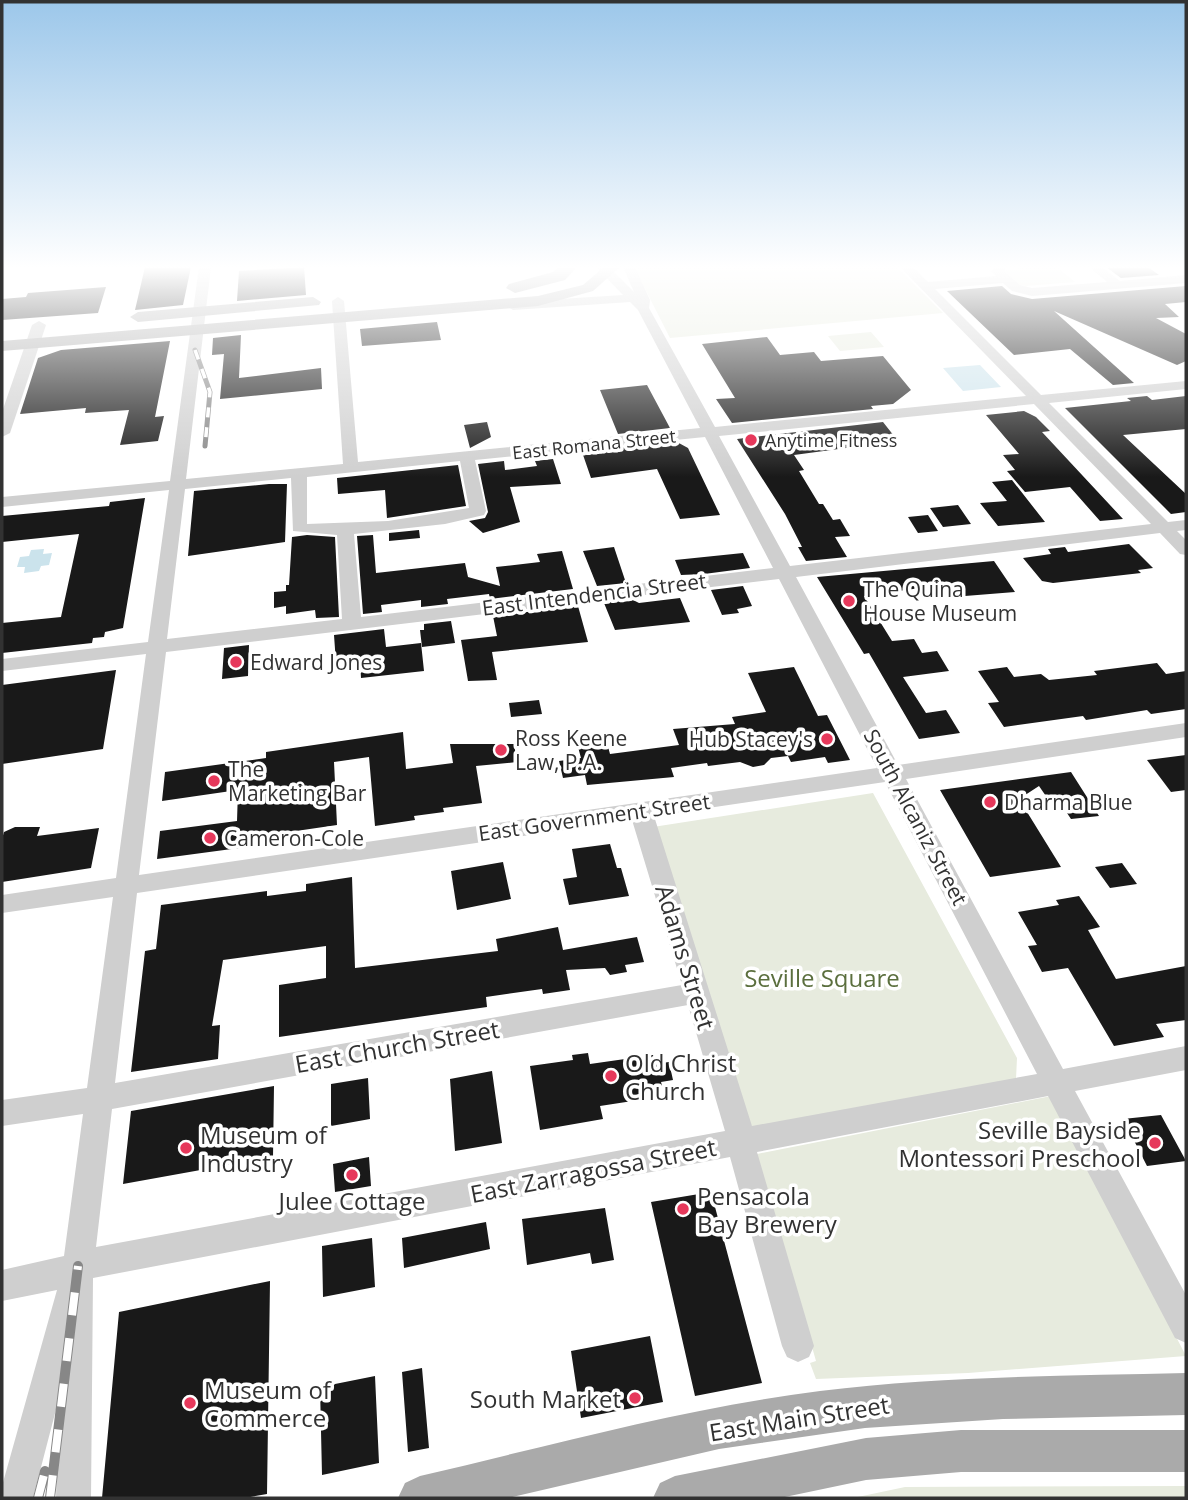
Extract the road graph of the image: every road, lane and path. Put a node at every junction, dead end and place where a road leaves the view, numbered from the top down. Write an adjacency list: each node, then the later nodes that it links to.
1 (35, 337): 7 (street)
2 (112, 337): 7 (main road)
3 (196, 337): 16 (street)
4 (340, 337): 14 (street)
5 (658, 337): 12 (street, South Alcaniz Street)
6 (976, 337): 10 (street)
7 (33, 343): 8 (main road); 11 (street)
8 (2, 346)
9 (1186, 385): 10 (street, East Romana Street)
10 (1039, 401): 12 (street, East Romana Street); 19 (street)
11 (2, 433)
12 (711, 433): 13 (street, East Romana Street); 22 (street, South Alcaniz Street)
13 (467, 457): 14 (street, East Romana Street); 20 (street)
14 (351, 468): 15 (street, East Romana Street)
15 (299, 473): 16 (street, East Romana Street); 20 (street)
16 (177, 484): 17 (street, East Romana Street); 24 (street)
17 (2, 502)
18 (1186, 525): 19 (street, East Intendencia Street)
19 (1164, 528): 21 (street); 22 (street, East Intendencia Street)
20 (345, 531): 23 (street)
21 (1186, 550)
22 (785, 572): 23 (street, East Intendencia Street); 27 (street, South Alcaniz Street)
23 (352, 622): 24 (street, East Intendencia Street)
24 (156, 646): 25 (street, East Intendencia Street); 29 (street)
25 (2, 665)
26 (1186, 730): 27 (street, East Government Street)
27 (892, 773): 28 (street, East Government Street); 33 (street, South Alcaniz Street)
28 (641, 811): 29 (street, East Government Street); 31 (street, Adams Street)
29 (125, 885): 30 (street, East Government Street); 34 (street)
30 (2, 904)
31 (698, 993): 34 (street, East Church Street); 36 (street, Adams Street)
32 (1186, 1058): 33 (street, East Zarragossa Street)
33 (1056, 1081): 36 (street, East Zarragossa Street); 39 (street, South Alcaniz Street)
34 (97, 1099): 35 (street, East Church Street); 37 (street)
35 (2, 1113)
36 (741, 1142): 37 (street, East Zarragossa Street); 40 (street, Adams Street)
37 (78, 1266): 38 (street, East Zarragossa Street); 43 (street); 44 (street)
38 (2, 1285)
39 (1186, 1327)
40 (798, 1346)
41 (1186, 1394): 45 (main road, East Main Street)
42 (1186, 1451): 46 (main road)
43 (16, 1498)
44 (74, 1498)
45 (420, 1498)
46 (675, 1498)

